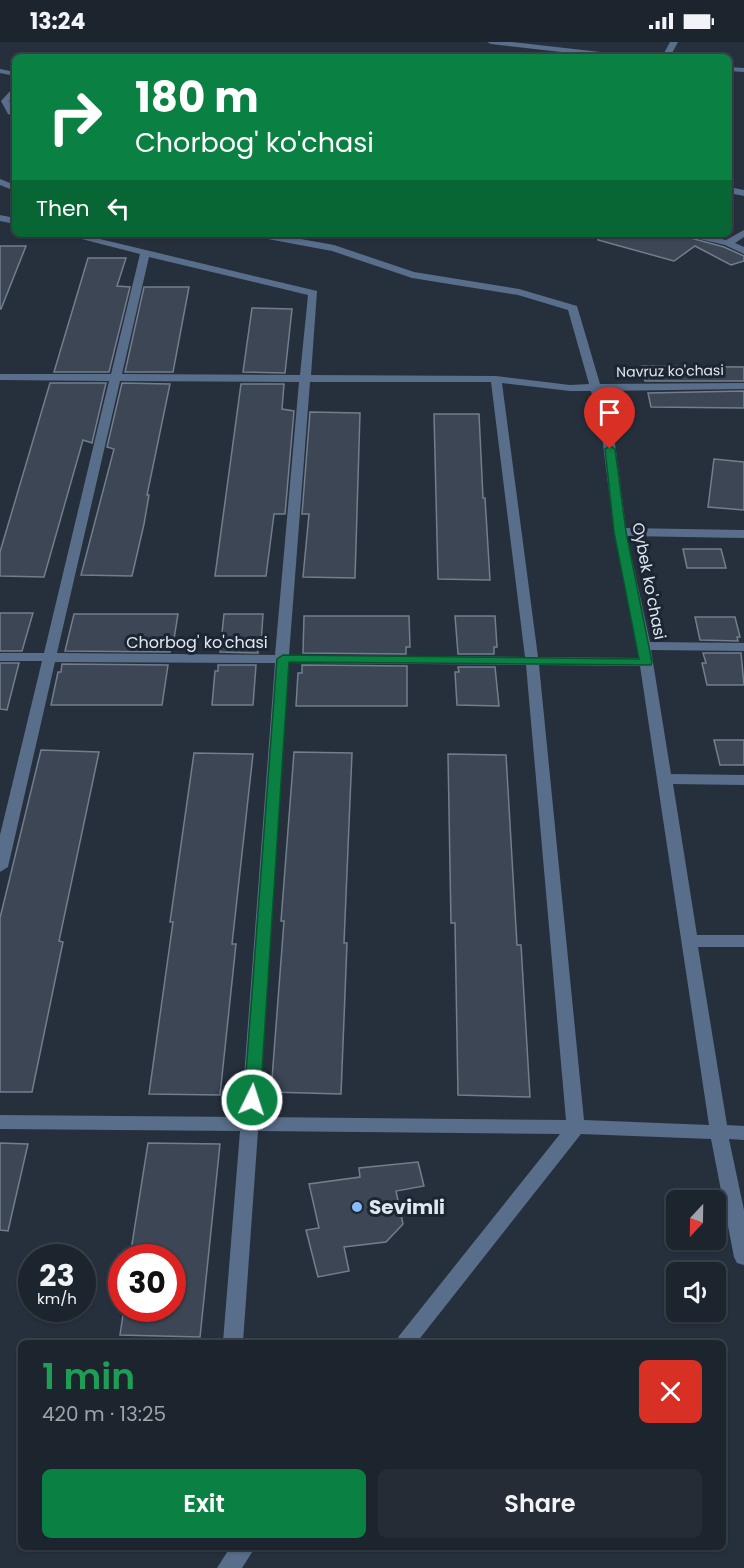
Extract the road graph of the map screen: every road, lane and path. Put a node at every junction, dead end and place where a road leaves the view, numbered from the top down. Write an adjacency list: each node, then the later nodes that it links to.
1 (491, 42): 2 (street)
2 (514, 45): 3 (street); 4 (street)
3 (506, 51)
4 (599, 54)
5 (12, 94): 6 (street)
6 (12, 112)
7 (744, 233): 11 (street)
8 (79, 237): 13 (street)
9 (273, 237): 19 (street, Oybek ko'chasi)
10 (698, 237): 11 (street)
11 (728, 243): 12 (street)
12 (744, 251)
13 (145, 253): 15 (street); 16 (street)
14 (0, 376): 15 (street, Navruz ko'chasi)
15 (116, 377): 16 (street, Navruz ko'chasi); 25 (street)
16 (304, 378): 17 (street, Navruz ko'chasi); 26 (street)
17 (496, 379): 19 (street, Navruz ko'chasi); 27 (street)
18 (744, 386): 19 (street, Navruz ko'chasi)
19 (596, 387): 20 (street, Oybek ko'chasi)
20 (620, 532): 21 (street); 22 (street, Oybek ko'chasi)
21 (744, 534)
22 (644, 646): 23 (street); 28 (street, Oybek ko'chasi)
23 (744, 647)
24 (0, 657): 25 (street, Chorbog' ko'chasi)
25 (48, 658): 26 (street, Chorbog' ko'chasi); 31 (street)
26 (283, 659): 27 (street, Chorbog' ko'chasi); 35 (street)
27 (532, 660): 28 (street, Chorbog' ko'chasi); 36 (street)
28 (646, 662): 29 (street, Oybek ko'chasi)
29 (666, 779): 30 (street); 32 (street, Oybek ko'chasi)
30 (744, 780)
31 (0, 867)
32 (689, 941): 33 (street); 37 (street, Oybek ko'chasi)
33 (744, 941)
34 (0, 1122): 35 (street)
35 (251, 1124): 36 (street); 40 (street)
36 (576, 1128): 37 (street); 41 (street)
37 (719, 1132): 38 (street); 39 (street, Oybek ko'chasi)
38 (744, 1133)
39 (744, 1257)
40 (233, 1340)
41 (408, 1340)
42 (241, 1550): 43 (street)
43 (228, 1568)

